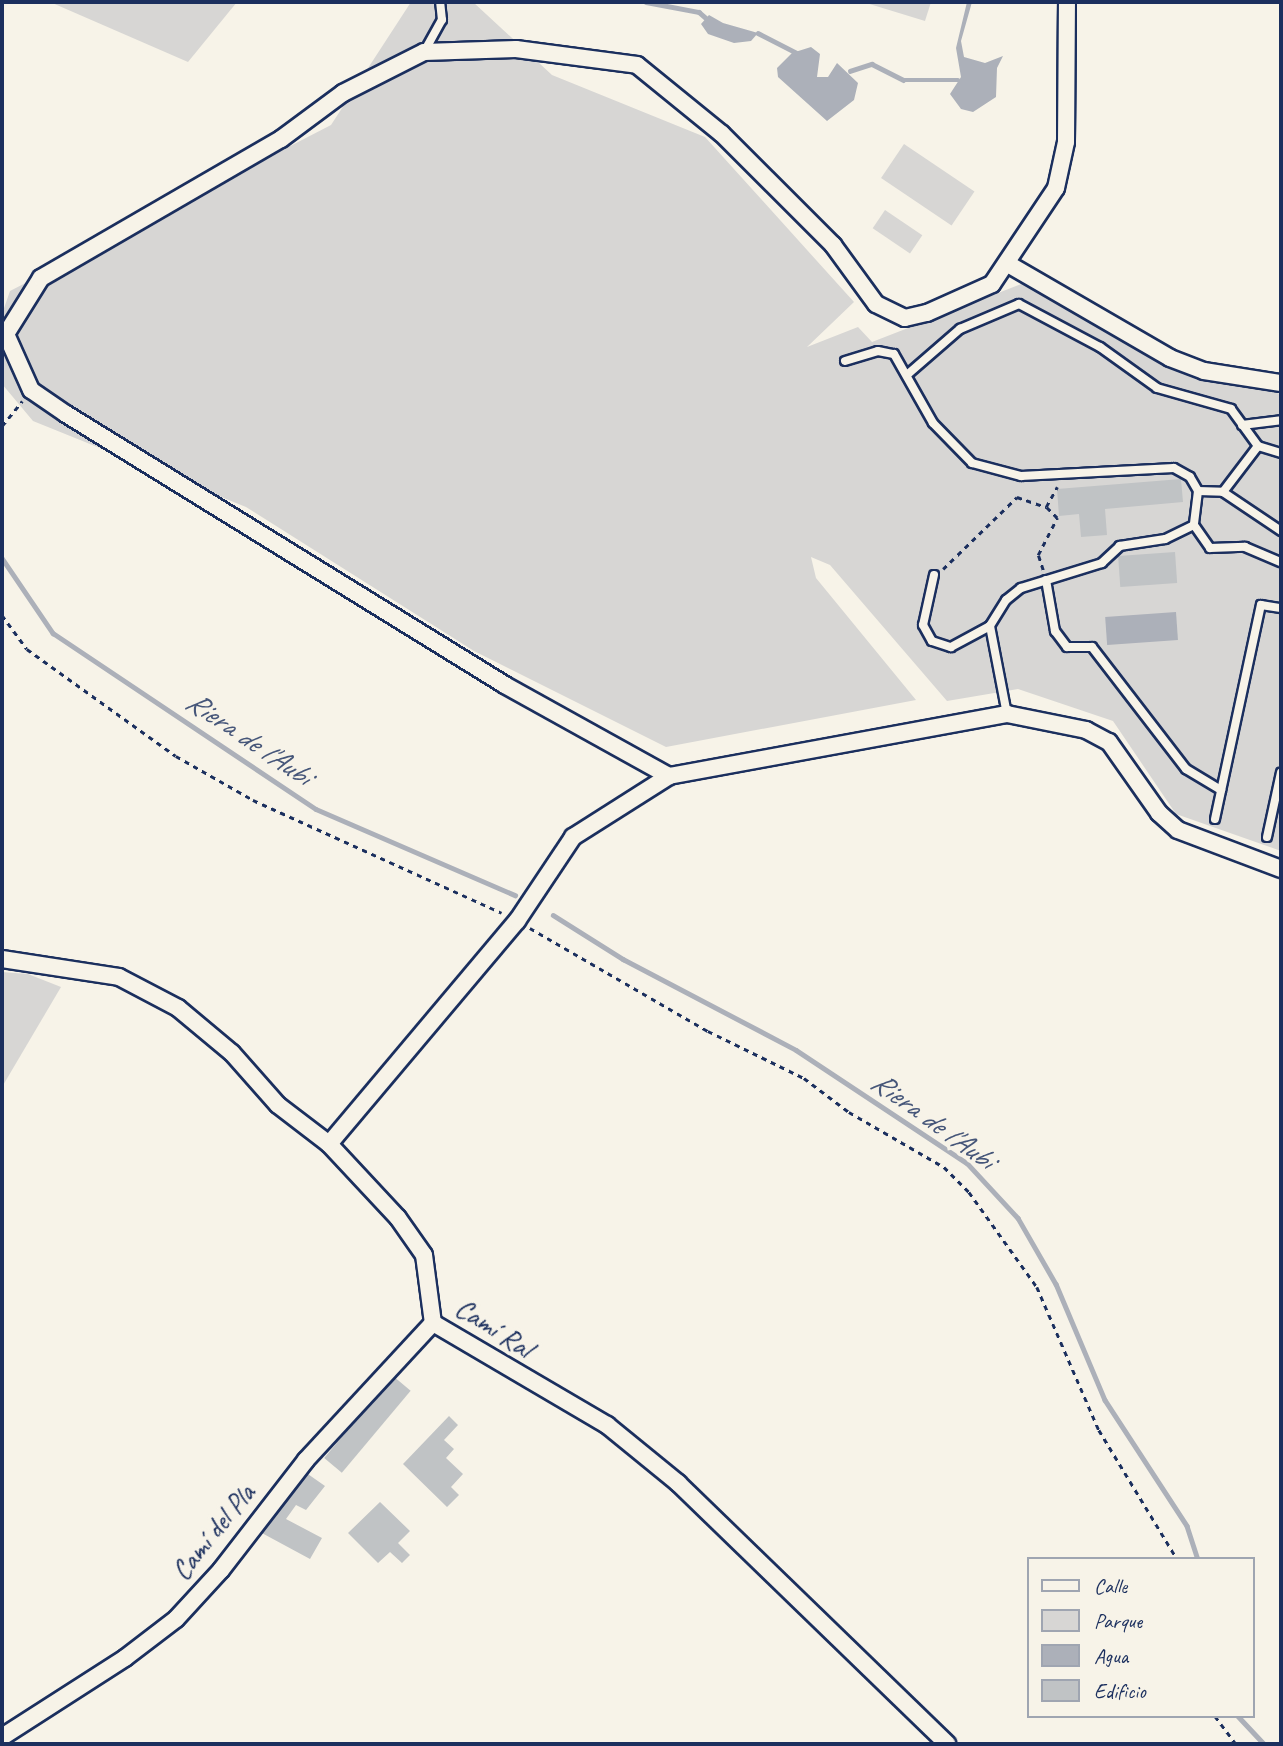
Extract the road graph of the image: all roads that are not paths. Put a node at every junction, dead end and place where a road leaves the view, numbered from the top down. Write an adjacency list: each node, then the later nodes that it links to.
1 (440, 2): 3 (lane)
2 (1067, 2): 4 (street)
3 (424, 52): 4 (street); 23 (street)
4 (1008, 264): 7 (street)
5 (845, 361): 6 (lane)
6 (908, 374): 9 (lane); 12 (lane)
7 (1281, 383)
8 (1281, 419): 9 (lane)
9 (1242, 425): 10 (lane)
10 (1258, 446): 11 (lane); 13 (lane)
11 (1281, 453)
12 (1198, 491): 13 (lane); 14 (lane)
13 (1223, 492): 15 (lane)
14 (1194, 525): 16 (lane); 18 (lane)
15 (1281, 531)
16 (1281, 562)
17 (934, 575): 20 (lane)
18 (1045, 580): 20 (lane); 24 (lane)
19 (1281, 608): 24 (lane)
20 (990, 626): 21 (lane)
21 (1007, 714): 23 (street); 27 (street)
22 (1281, 772): 26 (lane)
23 (669, 776): 29 (street)
24 (1221, 790): 25 (lane)
25 (1214, 819)
26 (1267, 837)
27 (1281, 869)
28 (2, 959): 29 (street, Camí Ral)
29 (329, 1144): 30 (street, Camí Ral)
30 (433, 1322): 31 (street, Camí del Pla); 32 (street, Camí Ral)
31 (2, 1737)
32 (947, 1744)

